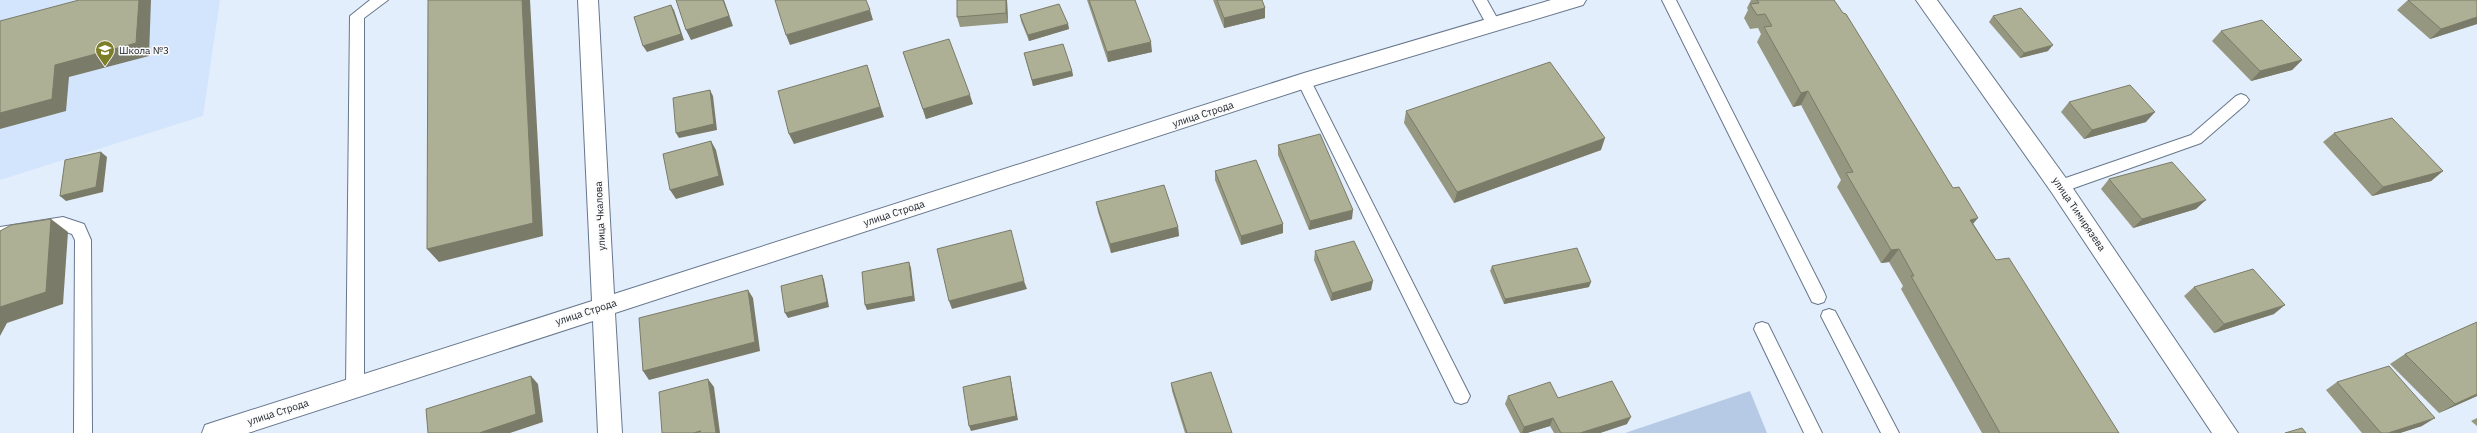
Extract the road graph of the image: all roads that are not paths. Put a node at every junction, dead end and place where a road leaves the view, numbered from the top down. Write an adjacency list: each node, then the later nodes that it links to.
1 (381, 0): 16 (lane)
2 (588, 0): 13 (street, улица Чкалова)
3 (1480, 0): 7 (lane)
4 (1576, 0): 7 (street, улица Строда)
5 (1669, 0): 12 (lane)
6 (1926, 0): 10 (street, улица Тимирязева)
7 (1494, 25): 8 (street, улица Строда)
8 (1304, 81): 13 (street, улица Строда); 17 (lane)
9 (2241, 100): 10 (lane)
10 (2060, 187): 23 (street, улица Тимирязева)
11 (0, 234): 18 (lane)
12 (1818, 298)
13 (605, 306): 16 (street, улица Строда); 20 (street, улица Чкалова)
14 (1828, 316): 22 (lane)
15 (1762, 329): 21 (lane)
16 (355, 387): 19 (street, улица Строда)
17 (1461, 396)
18 (83, 433)
19 (214, 433)
20 (610, 433)
21 (1813, 433)
22 (1890, 433)
23 (2226, 433)

